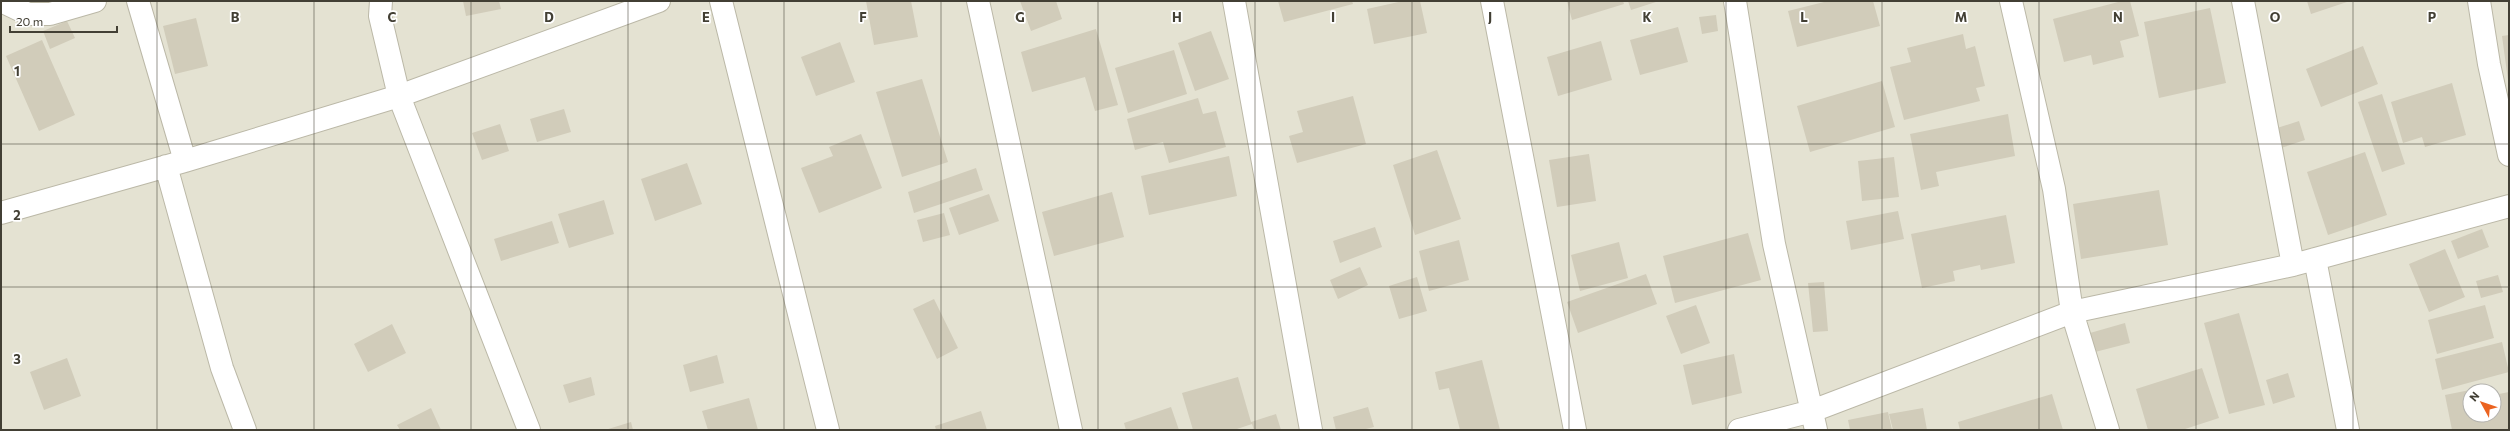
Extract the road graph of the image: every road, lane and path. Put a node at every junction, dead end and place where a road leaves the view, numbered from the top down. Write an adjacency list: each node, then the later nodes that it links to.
1 (1, 1): 2 (street)
2 (95, 1)
3 (138, 1): 16 (street)
4 (381, 1): 14 (street)
5 (659, 1): 14 (street)
6 (721, 1): 25 (street)
7 (978, 1): 26 (street)
8 (1234, 1): 27 (street)
9 (1492, 1): 28 (street)
10 (1735, 1): 22 (street)
11 (2011, 1): 21 (street)
12 (2243, 1): 20 (street)
13 (2479, 1): 15 (street)
14 (400, 96): 16 (street); 24 (street)
15 (2509, 155)
16 (175, 164): 18 (street); 23 (street)
17 (2509, 206): 19 (street)
18 (1, 213)
19 (2315, 259): 20 (street); 31 (street)
20 (2293, 265): 21 (street)
21 (2072, 312): 22 (street); 30 (street)
22 (1814, 420): 29 (street)
23 (245, 430)
24 (529, 430)
25 (828, 430)
26 (1070, 430)
27 (1311, 430)
28 (1575, 430)
29 (1739, 430)
30 (2108, 430)
31 (2348, 430)

